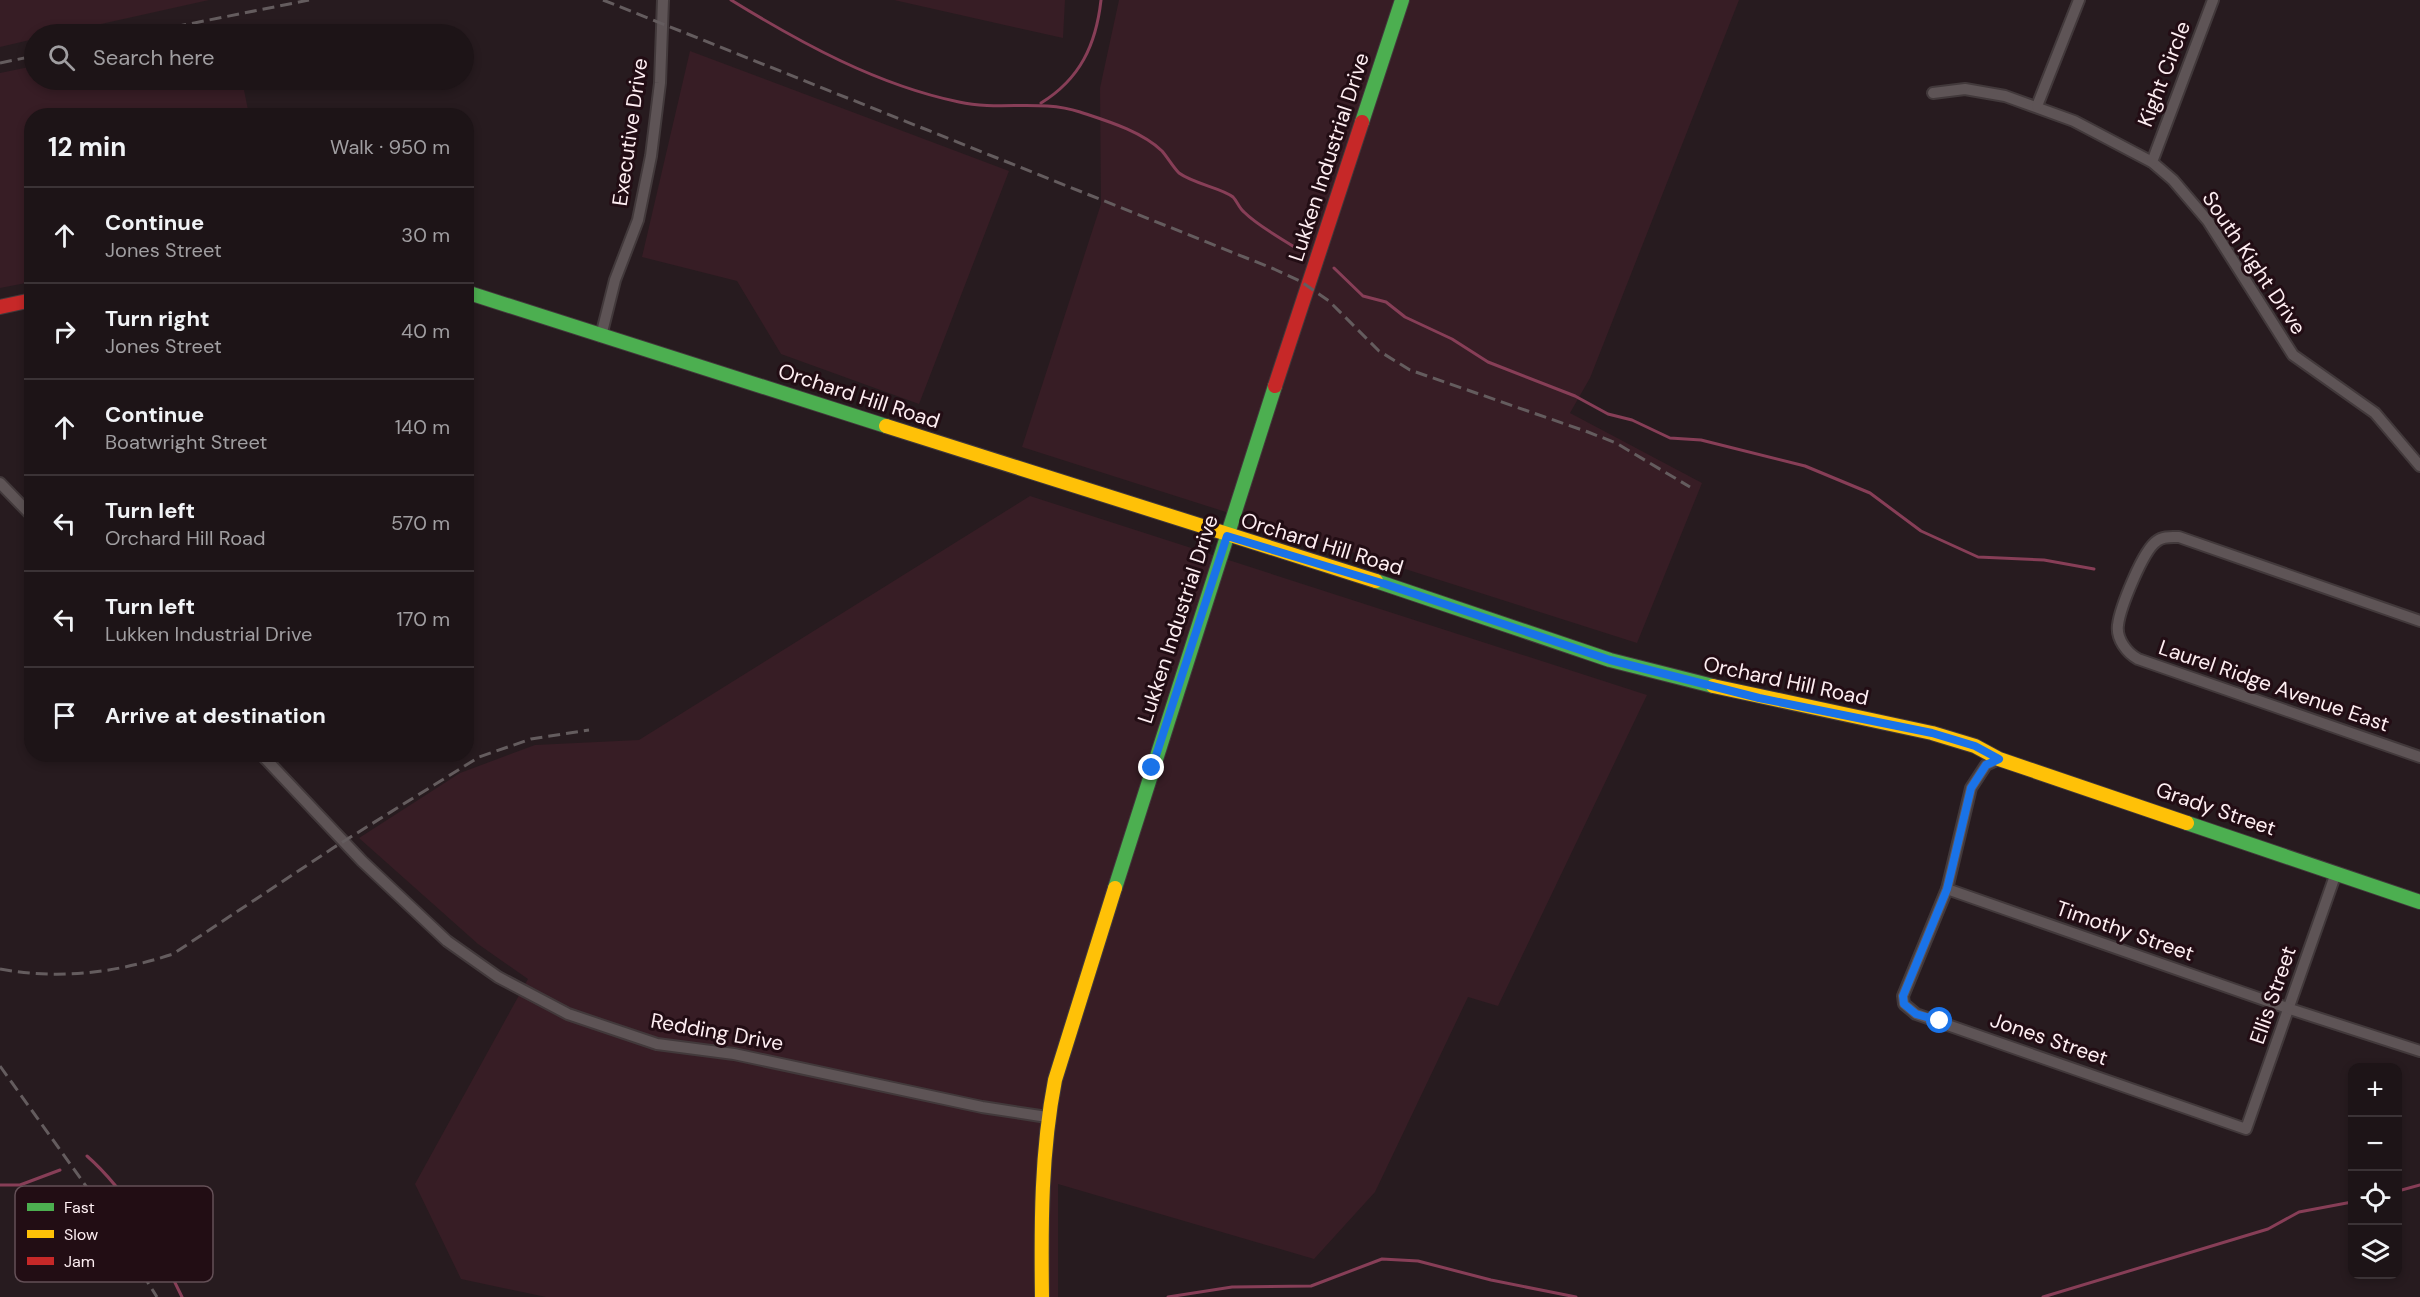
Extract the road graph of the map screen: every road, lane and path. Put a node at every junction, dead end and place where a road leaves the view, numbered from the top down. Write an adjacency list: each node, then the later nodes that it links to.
1 (663, 0): 11 (street, Executive Drive)
2 (1402, 0): 15 (street, Lukken Industrial Drive)
3 (2079, 0): 6 (street)
4 (2213, 0): 7 (street, Kight Circle)
5 (1933, 93): 6 (street, South Kight Drive)
6 (2037, 106): 7 (street, South Kight Drive)
7 (2152, 162): 12 (street, South Kight Drive)
8 (474, 295): 11 (street, Orchard Hill Road)
9 (24, 302): 10 (street)
10 (0, 307)
11 (601, 336): 15 (street, Orchard Hill Road)
12 (2420, 466)
13 (0, 483): 14 (street)
14 (24, 508)
15 (1227, 536): 18 (street, Orchard Hill Road); 25 (street, Lukken Industrial Drive)
16 (2420, 621): 17 (street, Laurel Ridge Avenue East)
17 (2420, 757)
18 (1999, 759): 20 (street, Grady Street); 21 (street)
19 (269, 762): 25 (street, Redding Drive)
20 (2336, 873): 22 (street, Grady Street); 23 (street, Ellis Street)
21 (1947, 889): 23 (street, Timothy Street); 26 (street, Jones Street)
22 (2420, 902)
23 (2290, 1009): 24 (street, Timothy Street); 26 (street, Ellis Street)
24 (2420, 1051)
25 (1047, 1117): 27 (street, Lukken Industrial Drive)
26 (2246, 1129)
27 (1042, 1297)

